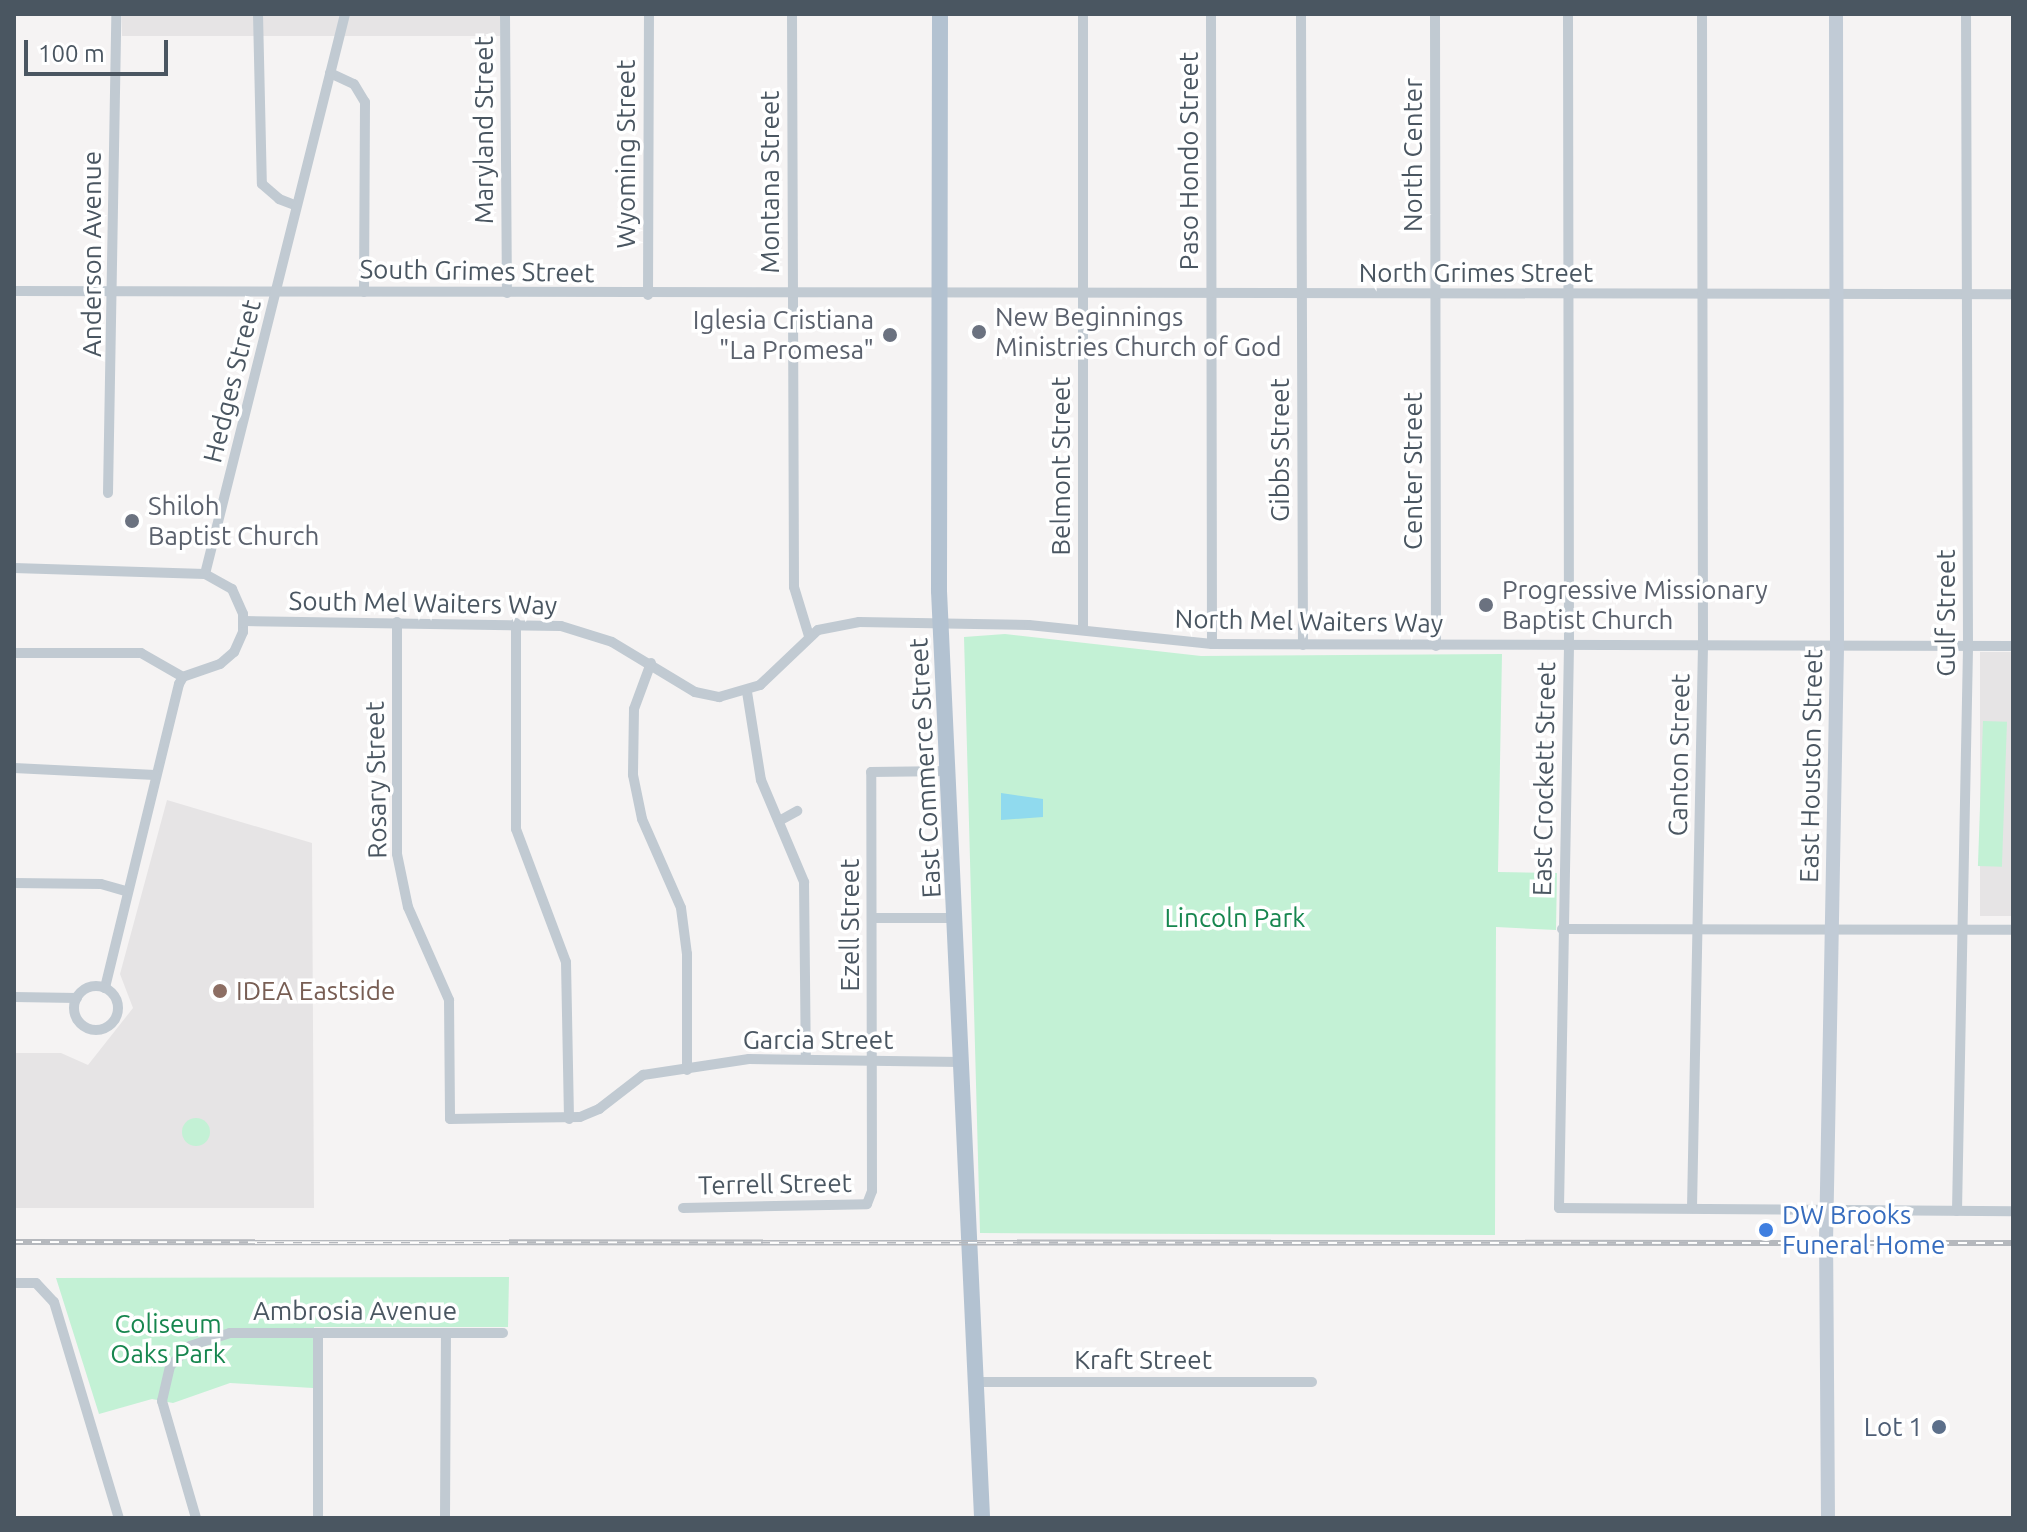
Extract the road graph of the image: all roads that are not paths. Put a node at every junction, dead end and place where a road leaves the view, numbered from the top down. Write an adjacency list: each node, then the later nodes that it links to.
1 (116, 14): 20 (street, Anderson Avenue)
2 (258, 14): 17 (street)
3 (345, 14): 16 (street, Hedges Street)
4 (505, 14): 22 (street, Maryland Street)
5 (649, 14): 27 (street, Wyoming Street)
6 (792, 14): 23 (street, Montana Street)
7 (940, 14): 24 (main road, East Commerce Street)
8 (1083, 14): 28 (street, Belmont Street)
9 (1211, 14): 32 (street, Paso Hondo Street)
10 (1301, 14): 33 (street, Gibbs Street)
11 (1435, 14): 34 (street, North Center)
12 (1568, 14): 29 (street, East Crockett Street)
13 (1702, 14): 25 (street, Canton Street)
14 (1836, 14): 30 (main road, East Houston Street)
15 (1966, 14): 31 (street, Gulf Street)
16 (330, 73): 17 (street, Hedges Street); 21 (street)
17 (295, 205): 18 (street, Hedges Street)
18 (278, 290): 20 (street, South Grimes Street); 21 (street, South Grimes Street); 37 (street, Hedges Street)
19 (14, 291): 20 (street, South Grimes Street)
20 (114, 292): 35 (street, Anderson Avenue)
21 (364, 292): 22 (street, South Grimes Street)
22 (507, 293): 27 (street, South Grimes Street)
23 (793, 293): 24 (street, South Grimes Street); 27 (street, South Grimes Street); 43 (street, Montana Street)
24 (940, 293): 28 (street, North Grimes Street); 41 (main road, East Commerce Street)
25 (1703, 294): 29 (street, North Grimes Street); 30 (street, North Grimes Street); 48 (street, Canton Street)
26 (2013, 294): 31 (street, North Grimes Street)
27 (648, 295)
28 (1083, 295): 32 (street, North Grimes Street); 42 (street, Belmont Street)
29 (1569, 295): 34 (street, North Grimes Street); 47 (street, East Crockett Street)
30 (1837, 295): 31 (street, North Grimes Street); 49 (main road, East Houston Street)
31 (1968, 295): 50 (street, Gulf Street)
32 (1211, 296): 33 (street, North Grimes Street); 44 (street, Paso Hondo Street)
33 (1301, 296): 34 (street, North Grimes Street); 45 (street, Gibbs Street)
34 (1435, 296): 46 (street, Center Street)
35 (108, 493)
36 (14, 568): 37 (street)
37 (205, 574): 38 (street)
38 (244, 621): 39 (street, South Mel Waiters Way); 54 (street)
39 (397, 622): 40 (street, South Mel Waiters Way); 77 (street, Rosary Street)
40 (516, 623): 53 (street, South Mel Waiters Way); 78 (street)
41 (941, 623): 42 (street, North Mel Waiters Way); 43 (street); 57 (main road, East Commerce Street)
42 (1083, 630): 44 (street, North Mel Waiters Way)
43 (809, 636): 55 (street)
44 (1212, 644): 45 (street, North Mel Waiters Way)
45 (1303, 645): 46 (street, North Mel Waiters Way)
46 (1436, 646): 47 (street, North Mel Waiters Way)
47 (1569, 646): 48 (street, North Mel Waiters Way); 65 (street, East Crockett Street)
48 (1703, 646): 49 (street, North Mel Waiters Way); 67 (street, Canton Street)
49 (1837, 646): 50 (street, North Mel Waiters Way); 66 (main road, East Houston Street)
50 (1968, 646): 51 (street, North Mel Waiters Way); 68 (street, Gulf Street)
51 (2013, 646)
52 (14, 653): 54 (street)
53 (651, 663): 55 (street, South Mel Waiters Way); 76 (street)
54 (183, 677): 58 (street)
55 (747, 692): 60 (street)
56 (14, 768): 58 (street)
57 (950, 771): 63 (street, Ezell Street); 64 (main road, East Commerce Street)
58 (155, 775): 62 (street)
59 (797, 811): 60 (street)
60 (779, 821): 73 (street)
61 (14, 883): 62 (street)
62 (125, 891): 70 (street)
63 (872, 918): 64 (street); 74 (street, Ezell Street)
64 (957, 918): 75 (main road, East Commerce Street)
65 (1562, 929): 67 (street); 81 (street, East Crockett Street)
66 (1831, 929): 67 (street); 68 (street); 82 (main road, East Houston Street)
67 (1697, 930): 81 (street, Canton Street)
68 (1963, 930): 69 (street); 83 (street, Gulf Street)
69 (2013, 930)
70 (105, 988): 72 (street); 72 (street)
71 (14, 997): 72 (street)
72 (77, 998)
73 (806, 1059): 74 (street, Garcia Street); 76 (street, Garcia Street)
74 (872, 1062): 75 (street, Garcia Street); 79 (street, Ezell Street)
75 (961, 1062): 89 (main road, East Commerce Street)
76 (687, 1070): 78 (street, Garcia Street)
77 (450, 1119): 78 (street, Garcia Street)
78 (569, 1119)
79 (867, 1204): 80 (street, Terrell Street)
80 (683, 1208)
81 (1692, 1208): 82 (street)
82 (1827, 1210): 83 (street); 96 (main road, East Houston Street)
83 (1957, 1211): 84 (street)
84 (2013, 1211)
85 (14, 1283): 91 (street)
86 (318, 1333): 87 (street, Ambrosia Avenue); 92 (street, Ambrosia Avenue); 93 (street)
87 (446, 1333): 88 (street, Ambrosia Avenue); 94 (street)
88 (503, 1333)
89 (975, 1382): 90 (street, Kraft Street); 95 (main road, East Commerce Street)
90 (1312, 1382)
91 (119, 1518)
92 (196, 1518)
93 (318, 1518)
94 (445, 1518)
95 (982, 1518)
96 (1828, 1518)

